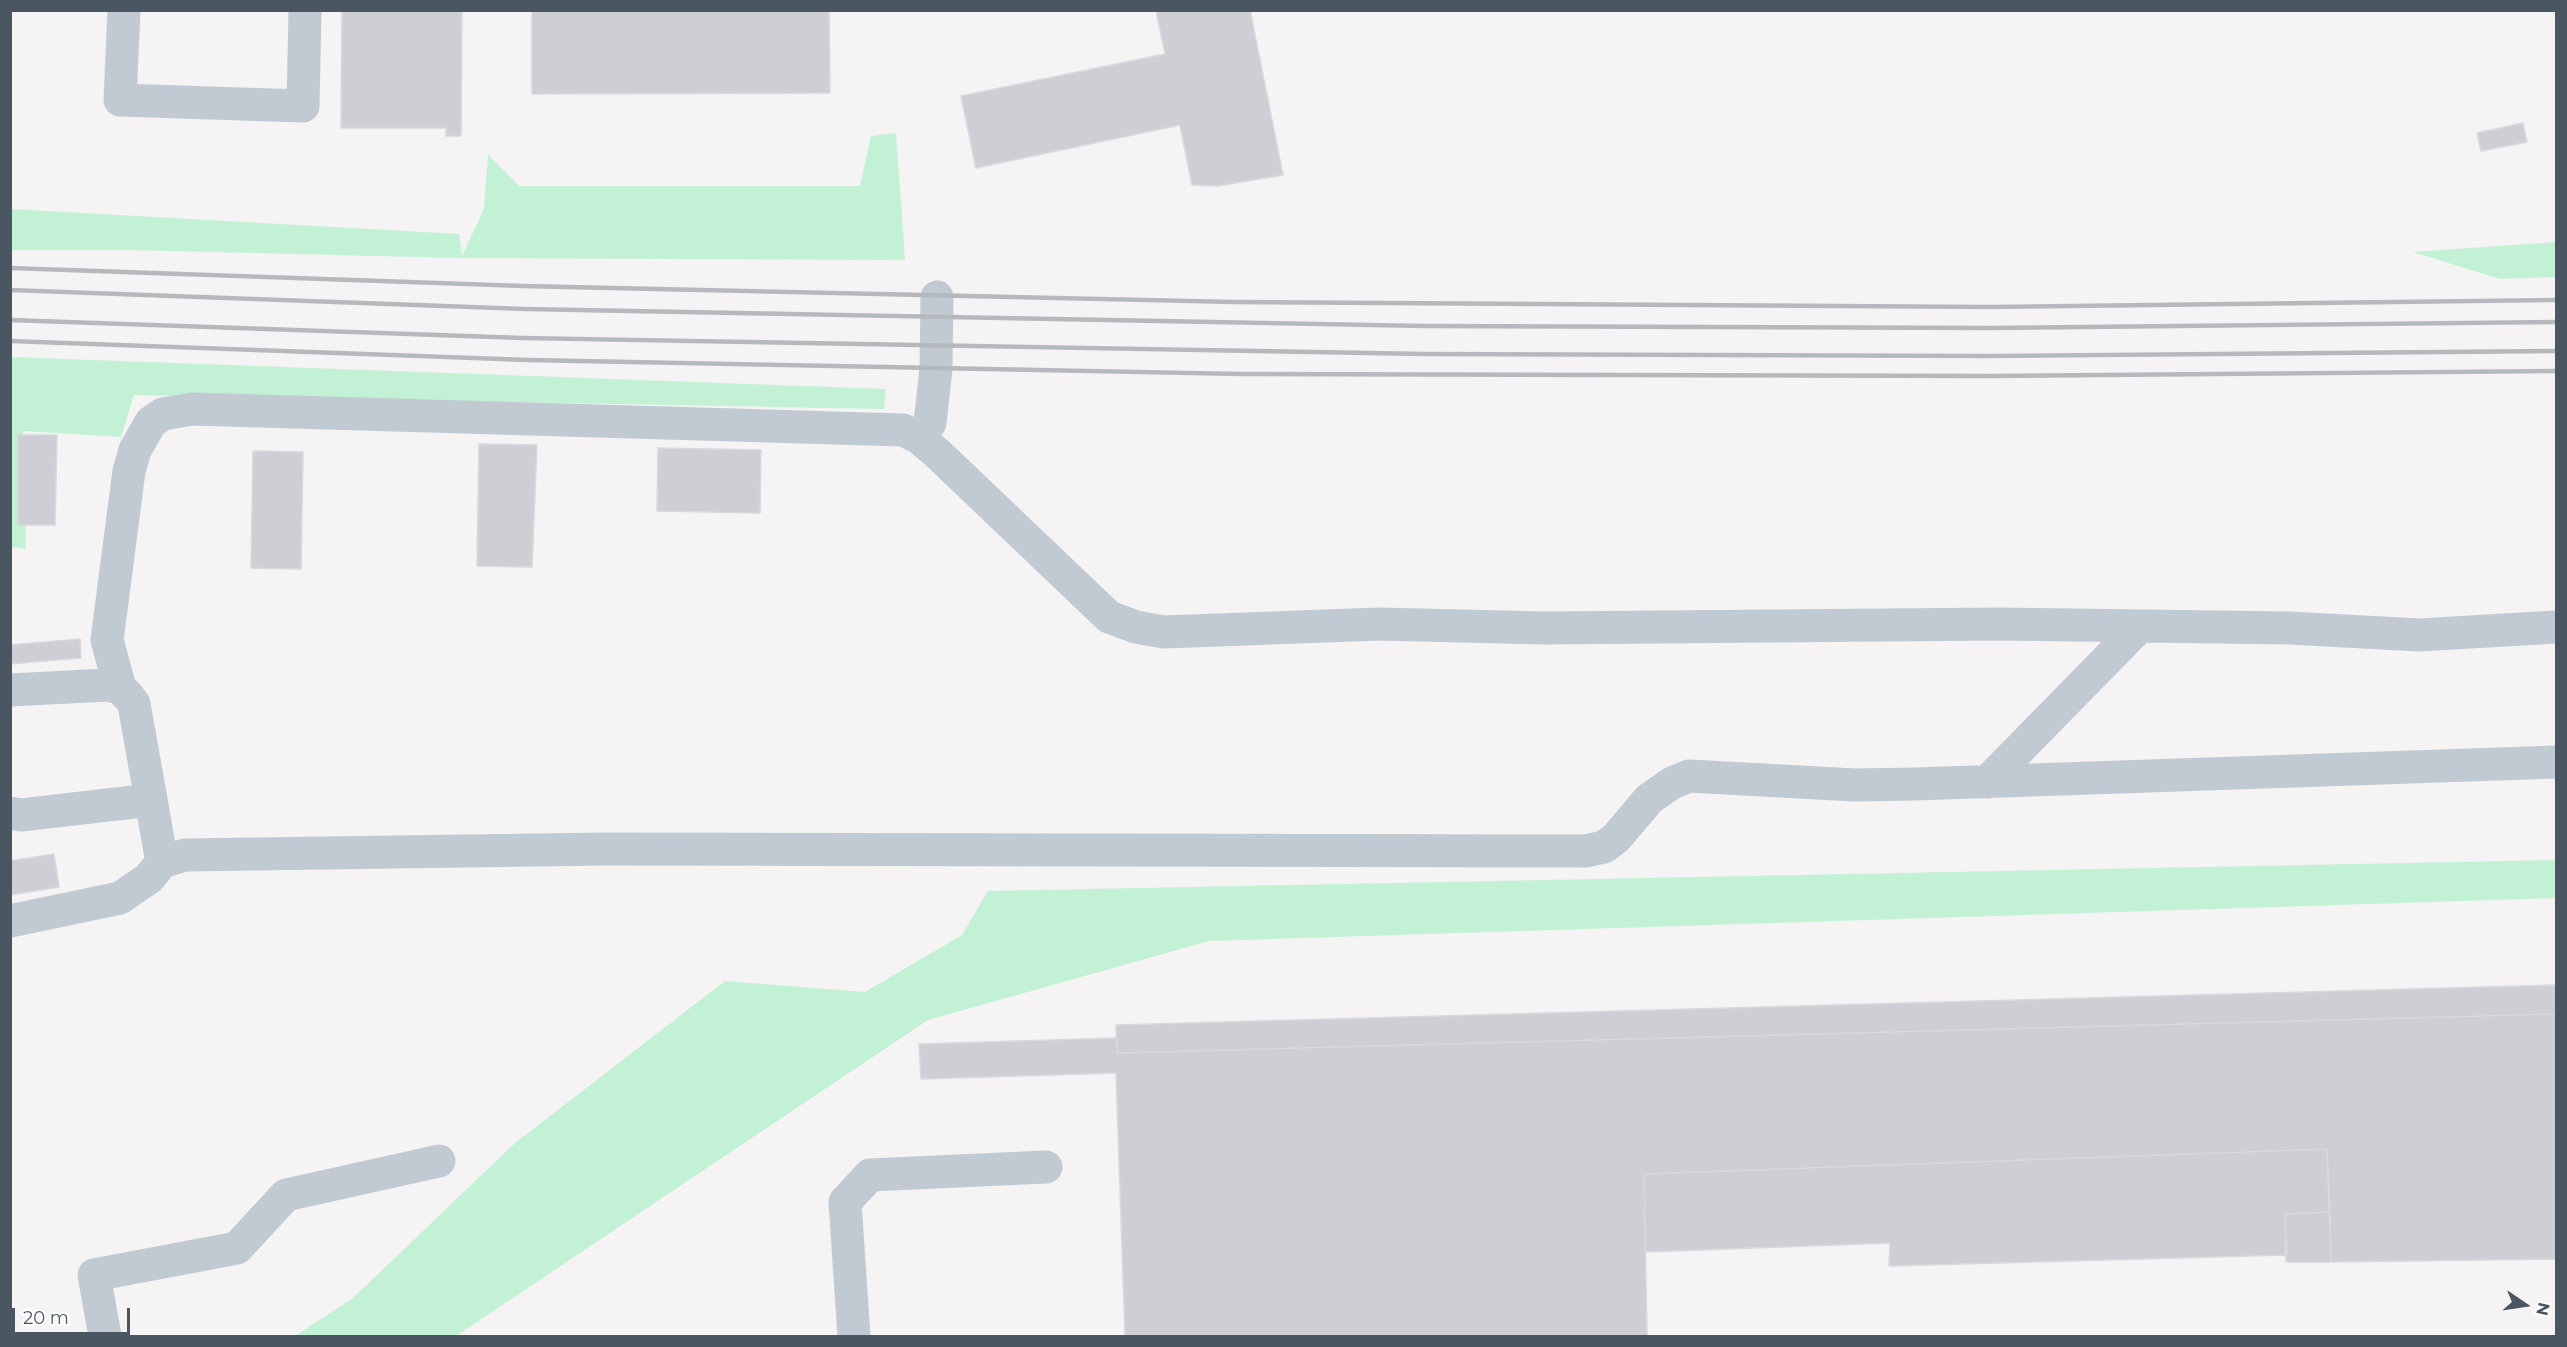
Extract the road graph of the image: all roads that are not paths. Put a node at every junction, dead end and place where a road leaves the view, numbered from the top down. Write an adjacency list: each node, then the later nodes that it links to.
1 (124, 10): 2 (lane)
2 (305, 10)
3 (937, 297): 4 (lane)
4 (918, 437): 5 (lane); 7 (lane)
5 (2140, 626): 6 (lane); 10 (lane)
6 (2556, 627)
7 (120, 688): 8 (lane); 11 (lane)
8 (10, 690)
9 (2556, 762): 10 (lane)
10 (1987, 782): 13 (lane)
11 (151, 800): 12 (lane); 13 (lane)
12 (10, 813)
13 (162, 862): 14 (lane)
14 (10, 921)
15 (439, 1161): 17 (lane)
16 (1046, 1167): 18 (lane)
17 (105, 1336)
18 (854, 1336)

